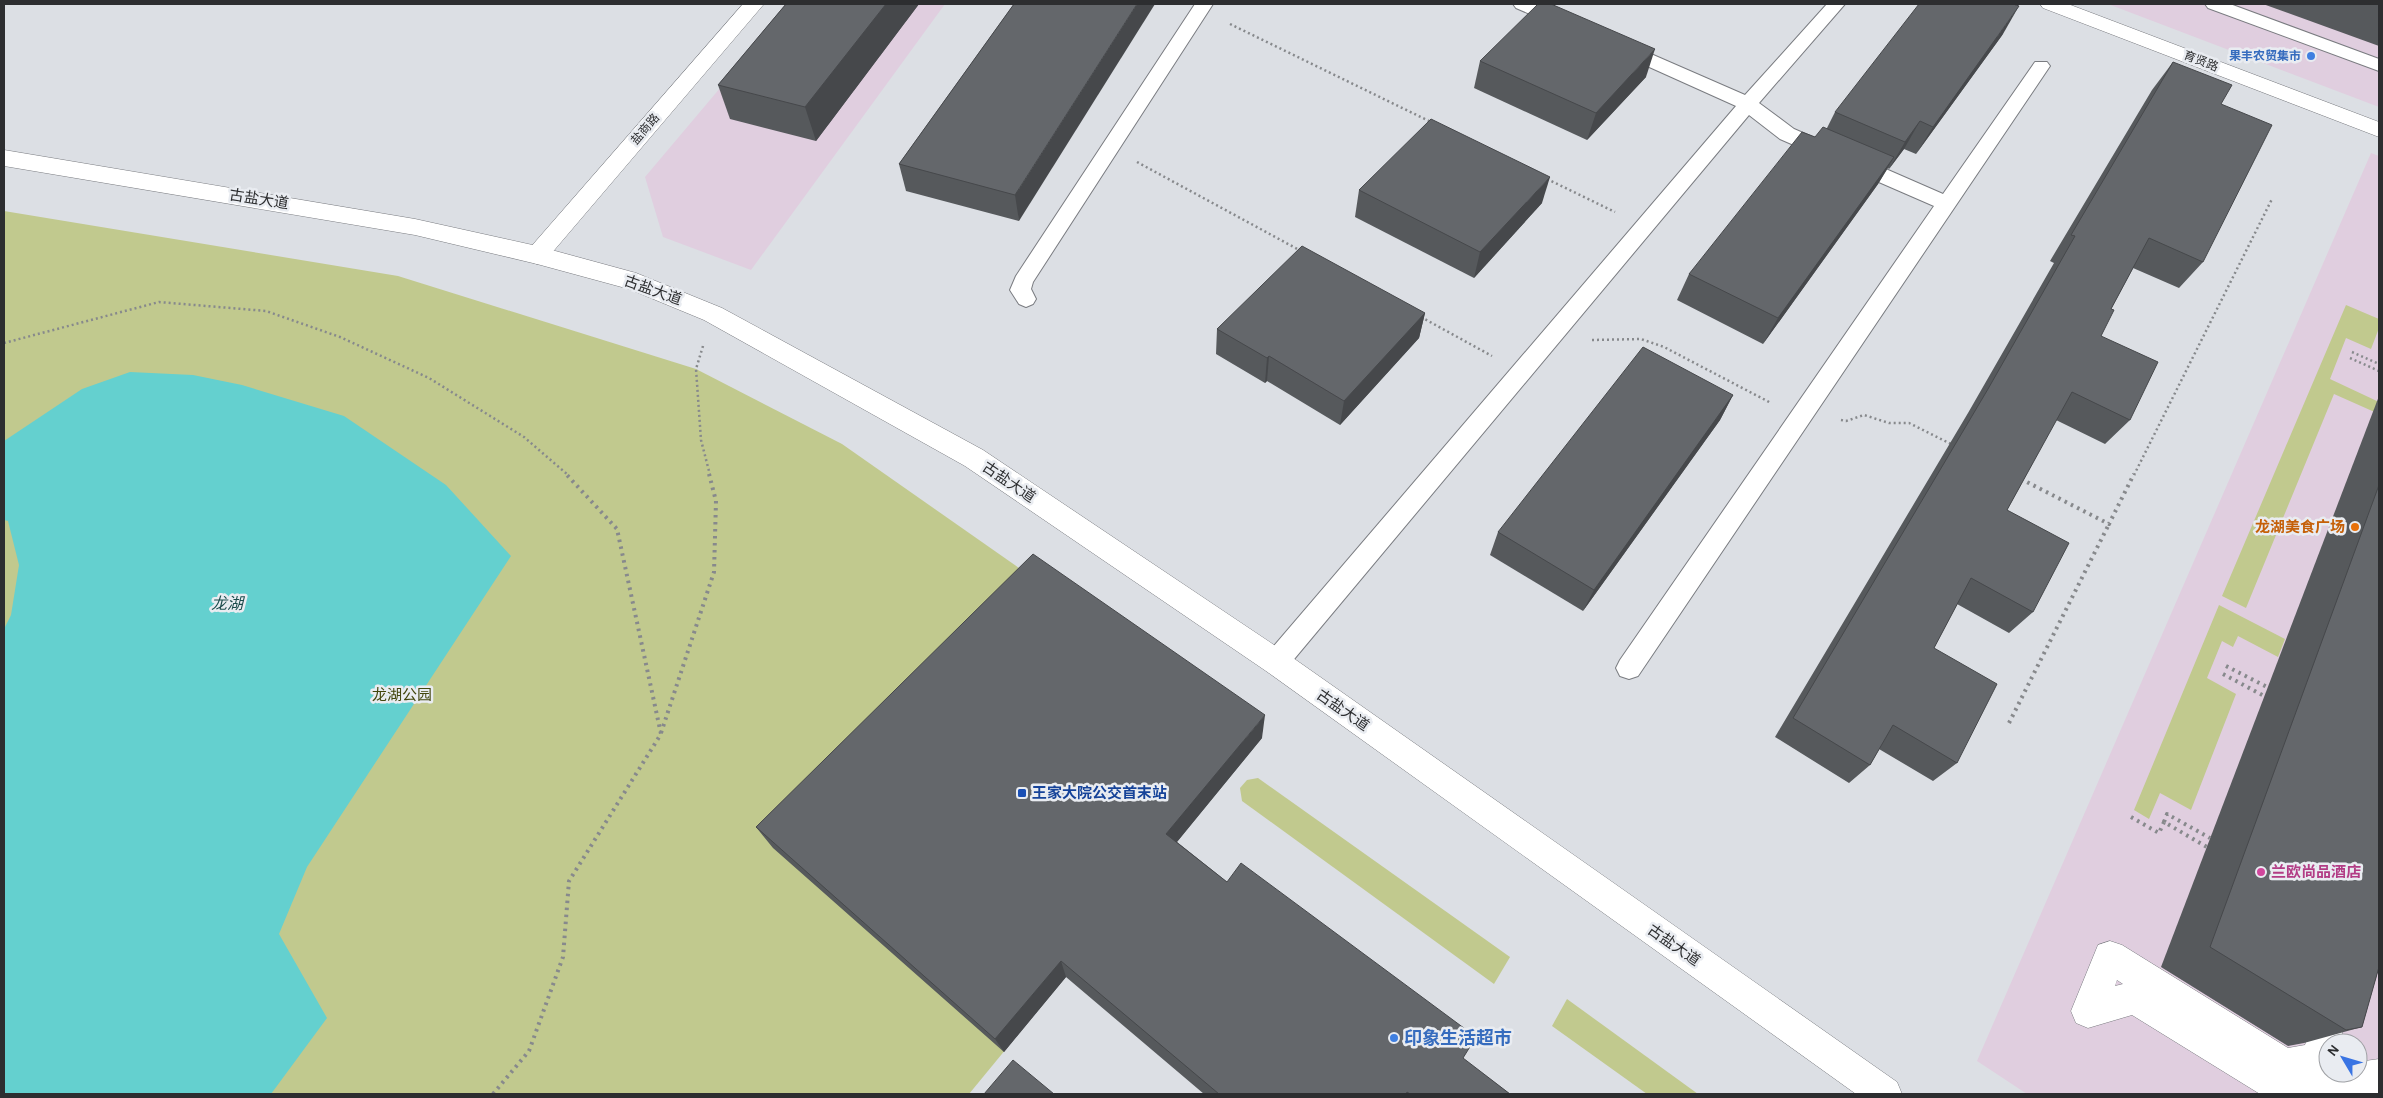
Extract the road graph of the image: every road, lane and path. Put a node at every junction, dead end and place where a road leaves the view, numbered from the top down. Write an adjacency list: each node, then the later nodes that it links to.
1 (754, 4): 21 (street, 盐商路)
2 (1522, 4): 7 (lane)
3 (1836, 4): 11 (lane)
4 (2050, 4): 13 (street, 育贤路)
5 (2214, 4): 9 (lane)
6 (1202, 7): 12 (path); 14 (lane)
7 (1576, 28)
8 (1603, 40): 11 (lane)
9 (2379, 65)
10 (2041, 66): 18 (lane)
11 (1748, 104): 18 (lane); 19 (lane)
12 (1440, 126)
13 (2379, 130)
14 (1111, 148): 20 (path); 22 (lane)
15 (4, 158): 21 (street, 古盐大道)
16 (1546, 178): 19 (path)
17 (2272, 199): 35 (path)
18 (1947, 204): 32 (lane)
19 (1644, 226): 25 (lane)
20 (1303, 252)
21 (537, 255): 23 (street, 古盐大道)
22 (1026, 300)
23 (713, 314): 36 (street, 古盐大道); 43 (path)
24 (1416, 314): 31 (path)
25 (1555, 332): 31 (lane); 32 (path)
26 (4, 344): 43 (path)
27 (2352, 352): 29 (path)
28 (2350, 358): 30 (path)
29 (2379, 364)
30 (2379, 371)
31 (1521, 372): 36 (lane)
32 (1802, 415): 33 (path); 38 (lane)
33 (1961, 450)
34 (2013, 476): 35 (path)
35 (2109, 524): 42 (path)
36 (1276, 662): 51 (street, 古盐大道)
37 (2226, 666): 40 (path)
38 (1629, 668)
39 (2223, 674): 41 (path)
40 (2269, 688)
41 (2266, 696)
42 (2009, 723)
43 (661, 734): 50 (path)
44 (2131, 817): 45 (path)
45 (2164, 822): 46 (path); 47 (path)
46 (2210, 838)
47 (2207, 847)
48 (2343, 976): 49 (street)
49 (2379, 1076)
50 (493, 1094)
51 (1885, 1094)

